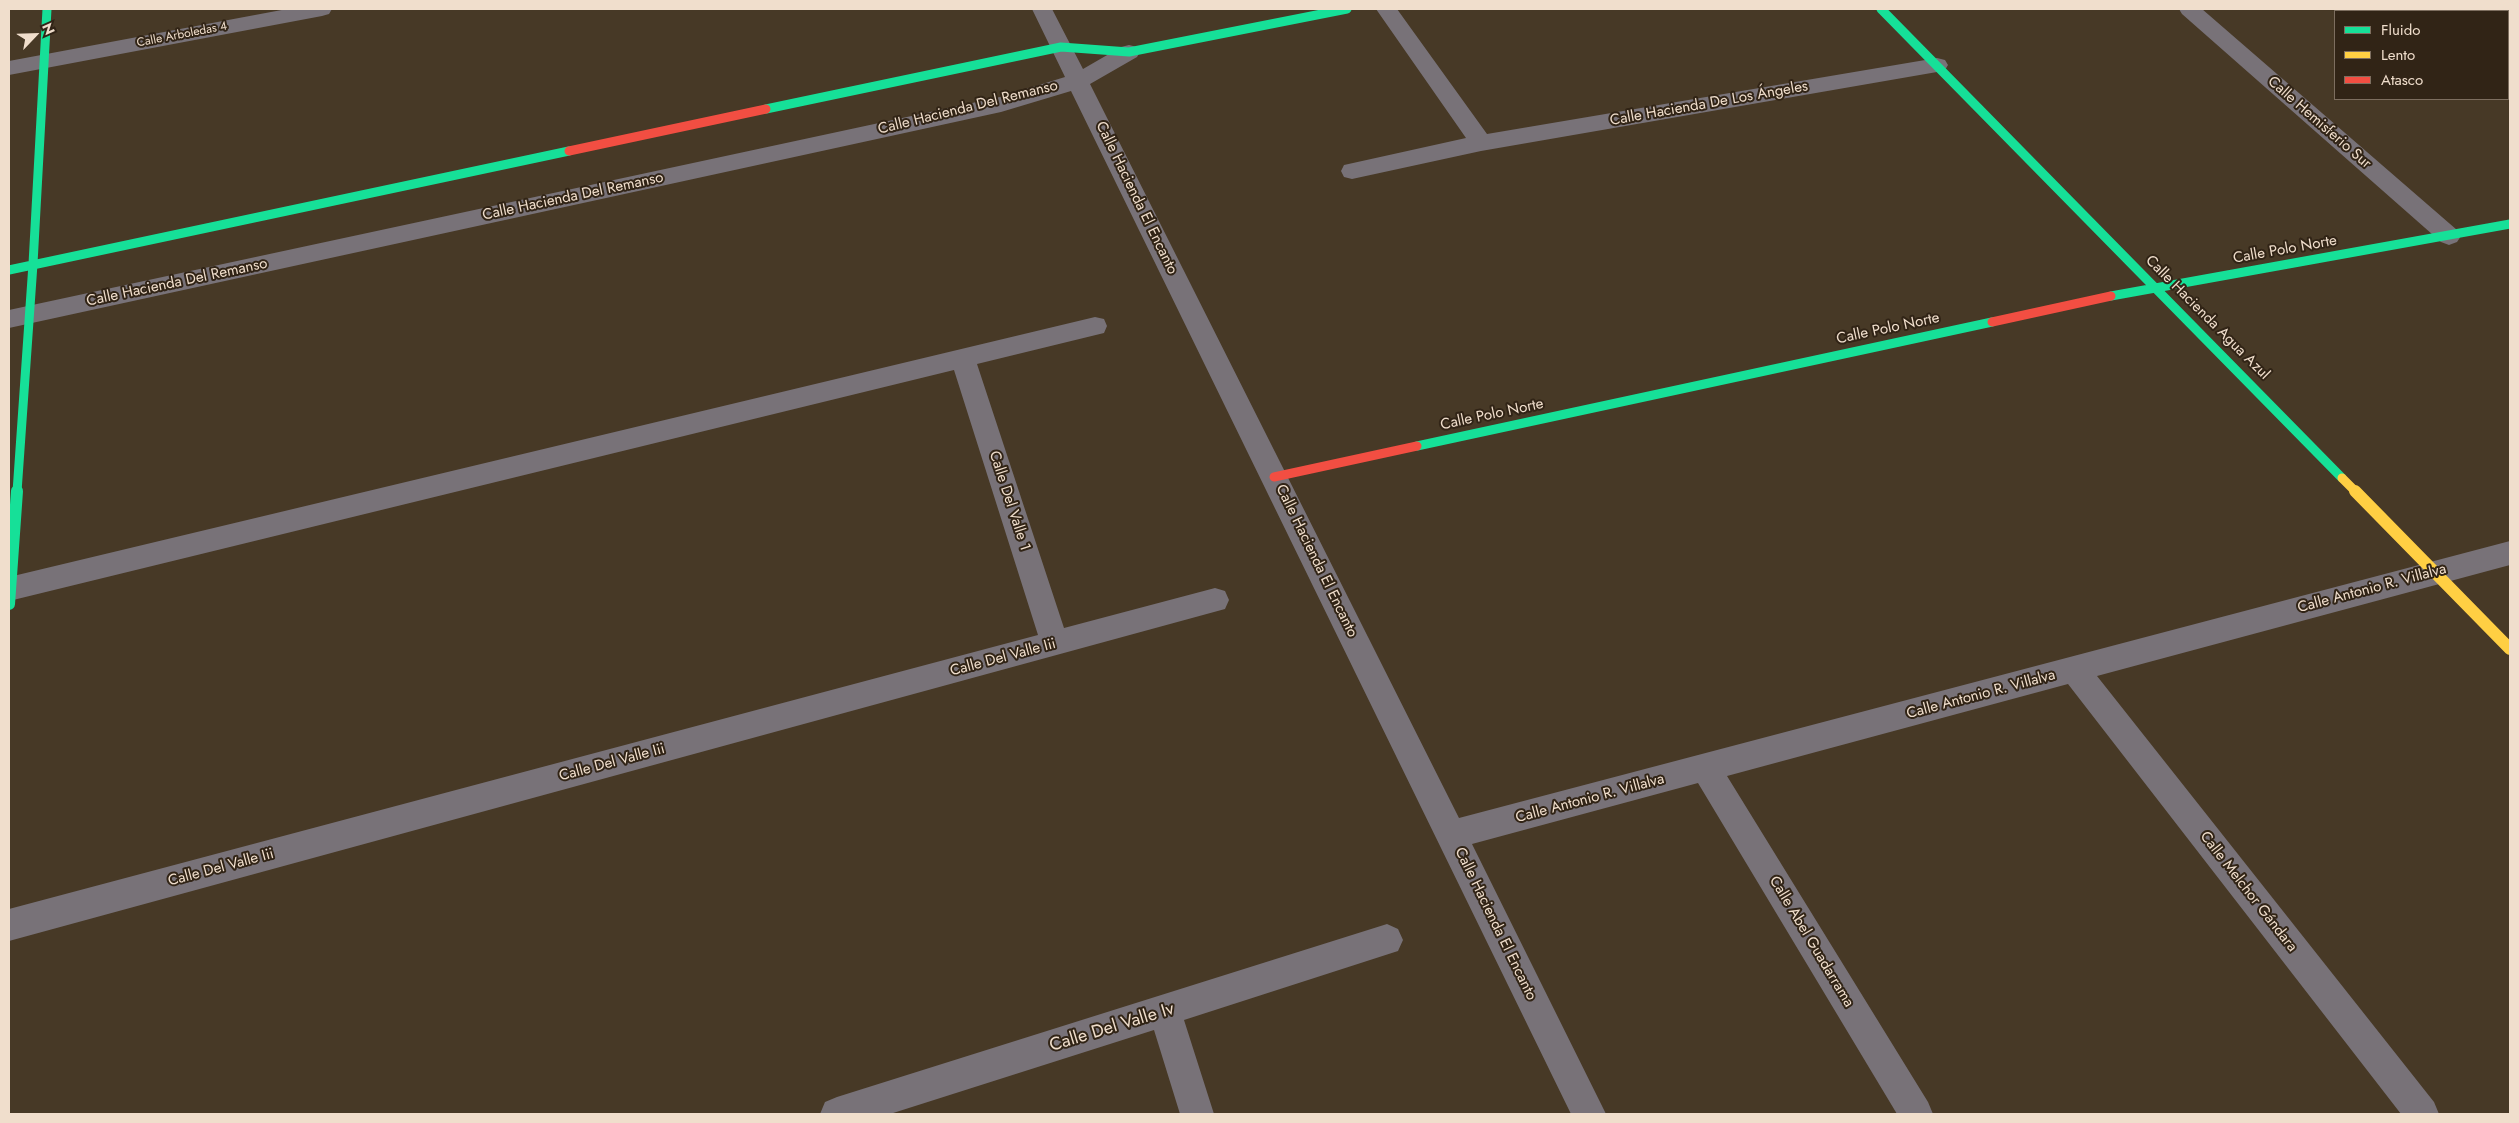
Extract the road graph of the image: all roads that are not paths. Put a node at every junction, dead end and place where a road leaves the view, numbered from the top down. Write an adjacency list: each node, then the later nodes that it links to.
1 (47, 9): 10 (street)
2 (322, 9): 10 (street, Calle Arboledas 4)
3 (1042, 9): 8 (street, Calle Hacienda El Encanto)
4 (1347, 9): 9 (street, Calle Hacienda Del Remanso)
5 (1386, 9): 14 (street)
6 (1881, 9): 11 (street, Calle Hacienda Agua Azul)
7 (2190, 9): 17 (street, Calle Hemisferio Sur)
8 (1061, 47): 9 (street, Calle Hacienda Del Remanso); 13 (street, Calle Hacienda El Encanto); 18 (street, Calle Hacienda Del Remanso)
9 (1129, 52): 13 (street, Calle Hacienda Del Remanso)
10 (42, 61): 12 (street, Calle Arboledas 4); 18 (street)
11 (1937, 65): 14 (street, Calle Hacienda De Los Ángeles); 20 (street, Calle Hacienda Agua Azul)
12 (9, 68)
13 (1078, 81): 21 (street, Calle Hacienda Del Remanso); 24 (street, Calle Hacienda El Encanto)
14 (1481, 143): 15 (street, Calle Hacienda De Los Ángeles)
15 (1352, 171)
16 (2510, 224): 17 (street, Calle Polo Norte)
17 (2449, 236): 20 (street, Calle Polo Norte)
18 (33, 264): 19 (street, Calle Hacienda Del Remanso); 21 (street)
19 (9, 270)
20 (2155, 287): 24 (street, Calle Polo Norte); 26 (street, Calle Hacienda Agua Azul)
21 (19, 317): 27 (street)
22 (1095, 326): 23 (street)
23 (963, 359): 27 (street); 29 (street, Calle Del Valle 1)
24 (1274, 477): 33 (street, Calle Hacienda El Encanto)
25 (2510, 553): 26 (street, Calle Antonio R. Villalva)
26 (2435, 572): 30 (street, Calle Hacienda Agua Azul); 31 (street, Calle Antonio R. Villalva)
27 (9, 594)
28 (1214, 600): 29 (street, Calle Del Valle Iii)
29 (1055, 644): 34 (street, Calle Del Valle Iii)
30 (2510, 649)
31 (2075, 670): 32 (street, Calle Antonio R. Villalva); 41 (street, Calle Melchor Gándara)
32 (1706, 769): 33 (street, Calle Antonio R. Villalva); 40 (street, Calle Abel Guadarrama)
33 (1451, 836): 39 (street, Calle Hacienda El Encanto)
34 (9, 925)
35 (1388, 940): 36 (street, Calle Del Valle Iv)
36 (1166, 1011): 37 (street, Calle Del Valle Iv); 38 (street)
37 (837, 1114)
38 (1197, 1114)
39 (1589, 1114)
40 (1916, 1114)
41 (2422, 1114)

